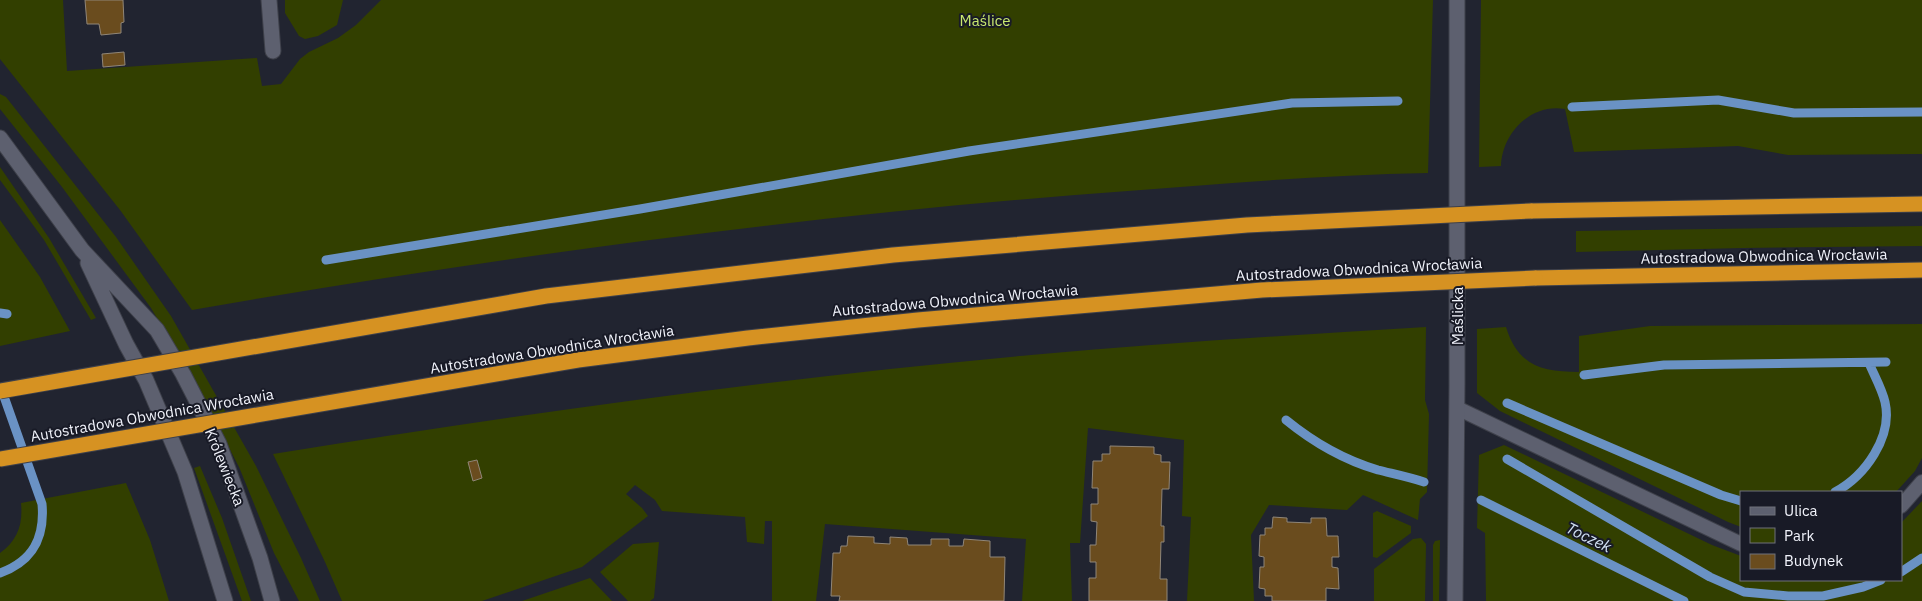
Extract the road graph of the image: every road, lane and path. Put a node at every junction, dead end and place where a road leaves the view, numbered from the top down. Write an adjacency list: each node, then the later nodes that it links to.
1 (269, 0): 3 (street)
2 (1457, 0): 9 (street, Maślicka)
3 (273, 51)
4 (0, 138): 6 (street, Królewiecka)
5 (1922, 204): 8 (highway, bridge)
6 (82, 250): 14 (street, Królewiecka); 15 (street, Królewiecka)
7 (1922, 270): 10 (highway, Autostradowa Obwodnica Wrocławia, bridge)
8 (0, 391)
9 (1457, 408): 13 (lane); 16 (street, Maślicka)
10 (0, 459)
11 (1922, 482): 12 (lane)
12 (1902, 505)
13 (1740, 544)
14 (225, 601)
15 (272, 601)
16 (1455, 601)

